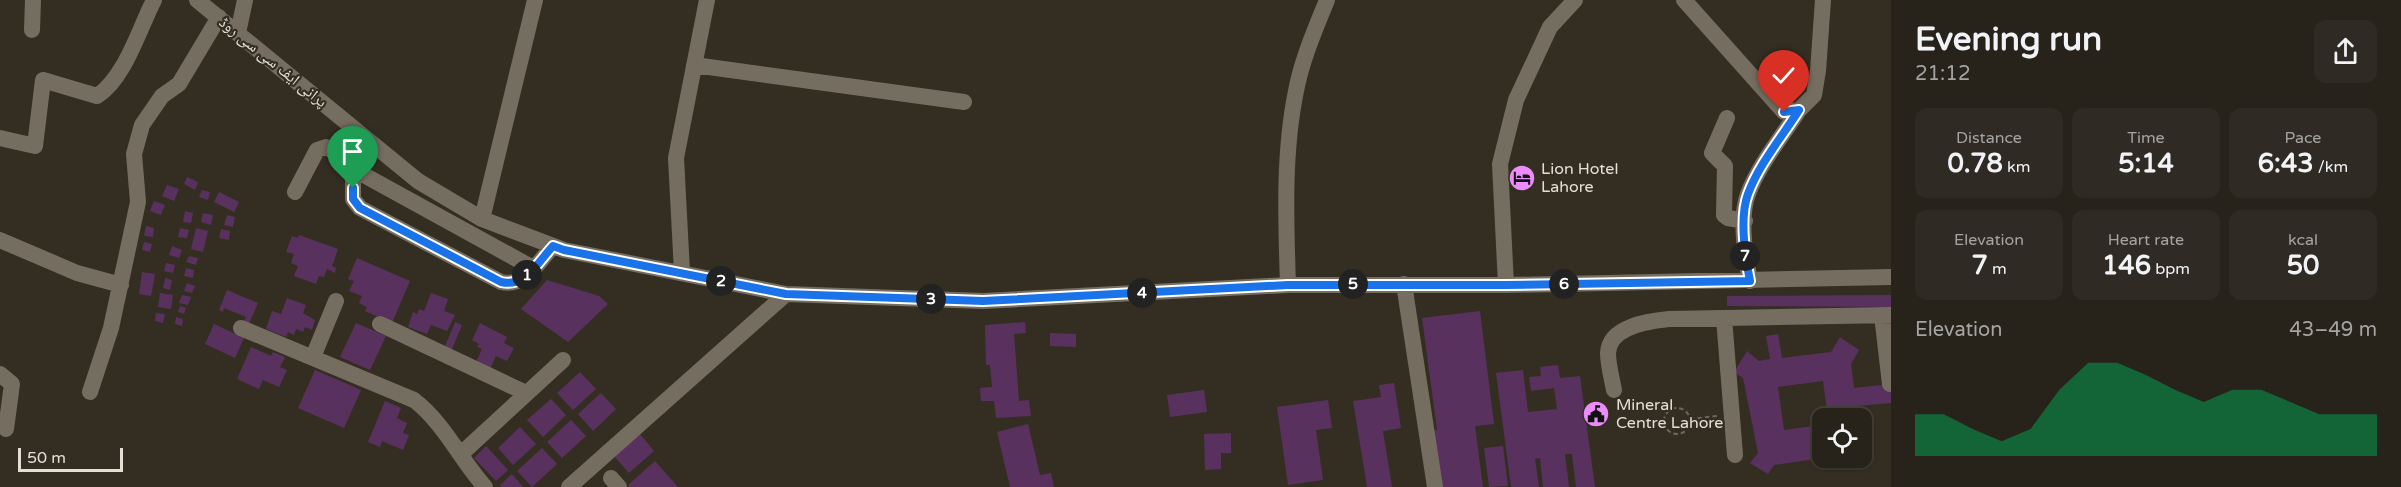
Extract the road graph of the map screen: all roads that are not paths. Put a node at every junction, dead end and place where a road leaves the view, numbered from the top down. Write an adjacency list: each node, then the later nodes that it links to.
1 (33, 0): 12 (street)
2 (154, 0): 18 (street)
3 (197, 0): 11 (street, پرانی ایف سی سی روڈ)
4 (245, 0): 13 (street)
5 (535, 0): 21 (street)
6 (706, 0): 14 (street)
7 (1327, 0): 31 (street)
8 (1575, 0): 32 (street)
9 (1684, 0): 16 (street)
10 (1824, 0): 16 (street)
11 (219, 18): 13 (street, پرانی ایف سی سی روڈ); 30 (street)
12 (32, 30)
13 (238, 33): 21 (street, پرانی ایف سی سی روڈ)
14 (694, 65): 15 (street); 26 (street)
15 (964, 102)
16 (1799, 110): 22 (street)
17 (1727, 118): 22 (street)
18 (0, 138)
19 (352, 169): 20 (street); 25 (street); 25 (street)
20 (295, 192)
21 (482, 219): 24 (street, پرانی ایف سی سی روڈ)
22 (1744, 221): 28 (street)
23 (0, 240): 30 (street)
24 (553, 246): 25 (street); 26 (street, پرانی ایف سی سی روڈ)
25 (533, 268)
26 (682, 272): 33 (street, پرانی ایف سی سی روڈ)
27 (1891, 277): 28 (street, پرانی ایف سی سی روڈ)
28 (1750, 281): 32 (street, پرانی ایف سی سی روڈ)
29 (1404, 284): 31 (street, پرانی ایف سی سی روڈ); 32 (street, پرانی ایف سی سی روڈ); 51 (street)
30 (121, 285): 44 (street)
31 (1288, 285): 33 (street, پرانی ایف سی سی روڈ)
32 (1506, 285)
33 (786, 294): 50 (street)
34 (336, 302): 39 (street)
35 (1887, 315): 36 (street); 42 (street)
36 (1724, 318): 43 (street); 48 (street)
37 (380, 324): 45 (street)
38 (241, 328): 39 (street)
39 (313, 357): 47 (street)
40 (563, 360): 45 (street)
41 (0, 374): 46 (street)
42 (1890, 384)
43 (1614, 390)
44 (90, 392)
45 (526, 393): 47 (street)
46 (6, 429)
47 (460, 454): 49 (street)
48 (1735, 455)
49 (485, 487)
50 (569, 487)
51 (1435, 487)

